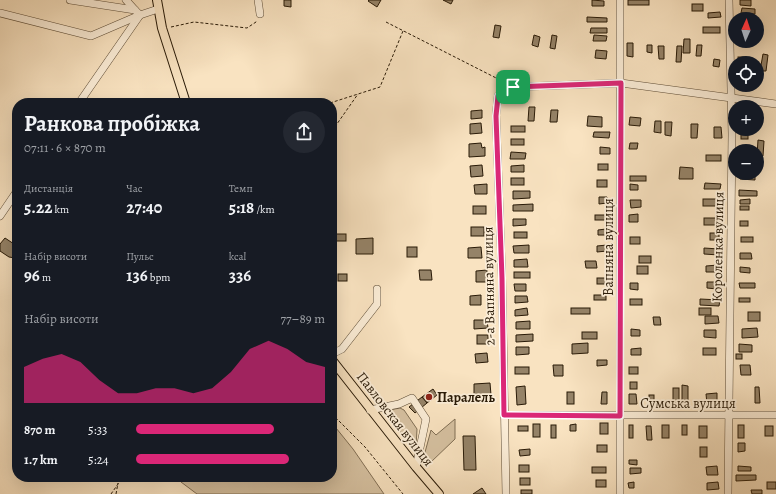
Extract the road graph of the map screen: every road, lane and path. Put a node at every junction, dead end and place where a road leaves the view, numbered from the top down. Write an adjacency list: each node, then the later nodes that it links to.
1 (70, 0): 9 (street)
2 (126, 0): 9 (street)
3 (157, 0): 7 (main road)
4 (258, 0): 10 (street)
5 (620, 0): 14 (street, Вапняна вулиця)
6 (729, 0): 19 (street, Короленка вулиця)
7 (158, 9): 9 (street); 12 (main road)
8 (0, 13): 9 (street)
9 (137, 13): 17 (street)
10 (260, 14): 12 (path)
11 (386, 22): 13 (path)
12 (162, 28): 18 (main road)
13 (403, 30): 15 (path); 16 (path)
14 (621, 83): 15 (street); 19 (street); 31 (street, Вапняна вулиця)
15 (513, 87): 29 (street, 2-а Вапняна вулиця)
16 (358, 94): 20 (path); 22 (path)
17 (82, 98)
18 (184, 98)
19 (731, 98): 21 (street); 32 (street, Короленка вулиця)
20 (337, 101)
21 (776, 104)
22 (337, 124)
23 (12, 198): 24 (street)
24 (0, 216)
25 (377, 289): 26 (street)
26 (337, 352)
27 (337, 367): 28 (main road, Павловская вулиця)
28 (370, 410): 34 (main road, Павловская вулиця); 34 (street)
29 (504, 415): 31 (street, Сумська вулиця); 40 (street, 2-а Вапняна вулиця)
30 (776, 415): 32 (street, Сумська вулиця)
31 (620, 416): 32 (street, Сумська вулиця); 41 (street, Вапняна вулиця)
32 (729, 416): 42 (street, Короленка вулиця)
33 (337, 419): 38 (path)
34 (416, 467): 39 (main road, Павловская вулиця)
35 (118, 483): 36 (path); 37 (path)
36 (111, 494)
37 (116, 494)
38 (403, 494)
39 (439, 494)
40 (506, 494)
41 (620, 494)
42 (728, 494)

